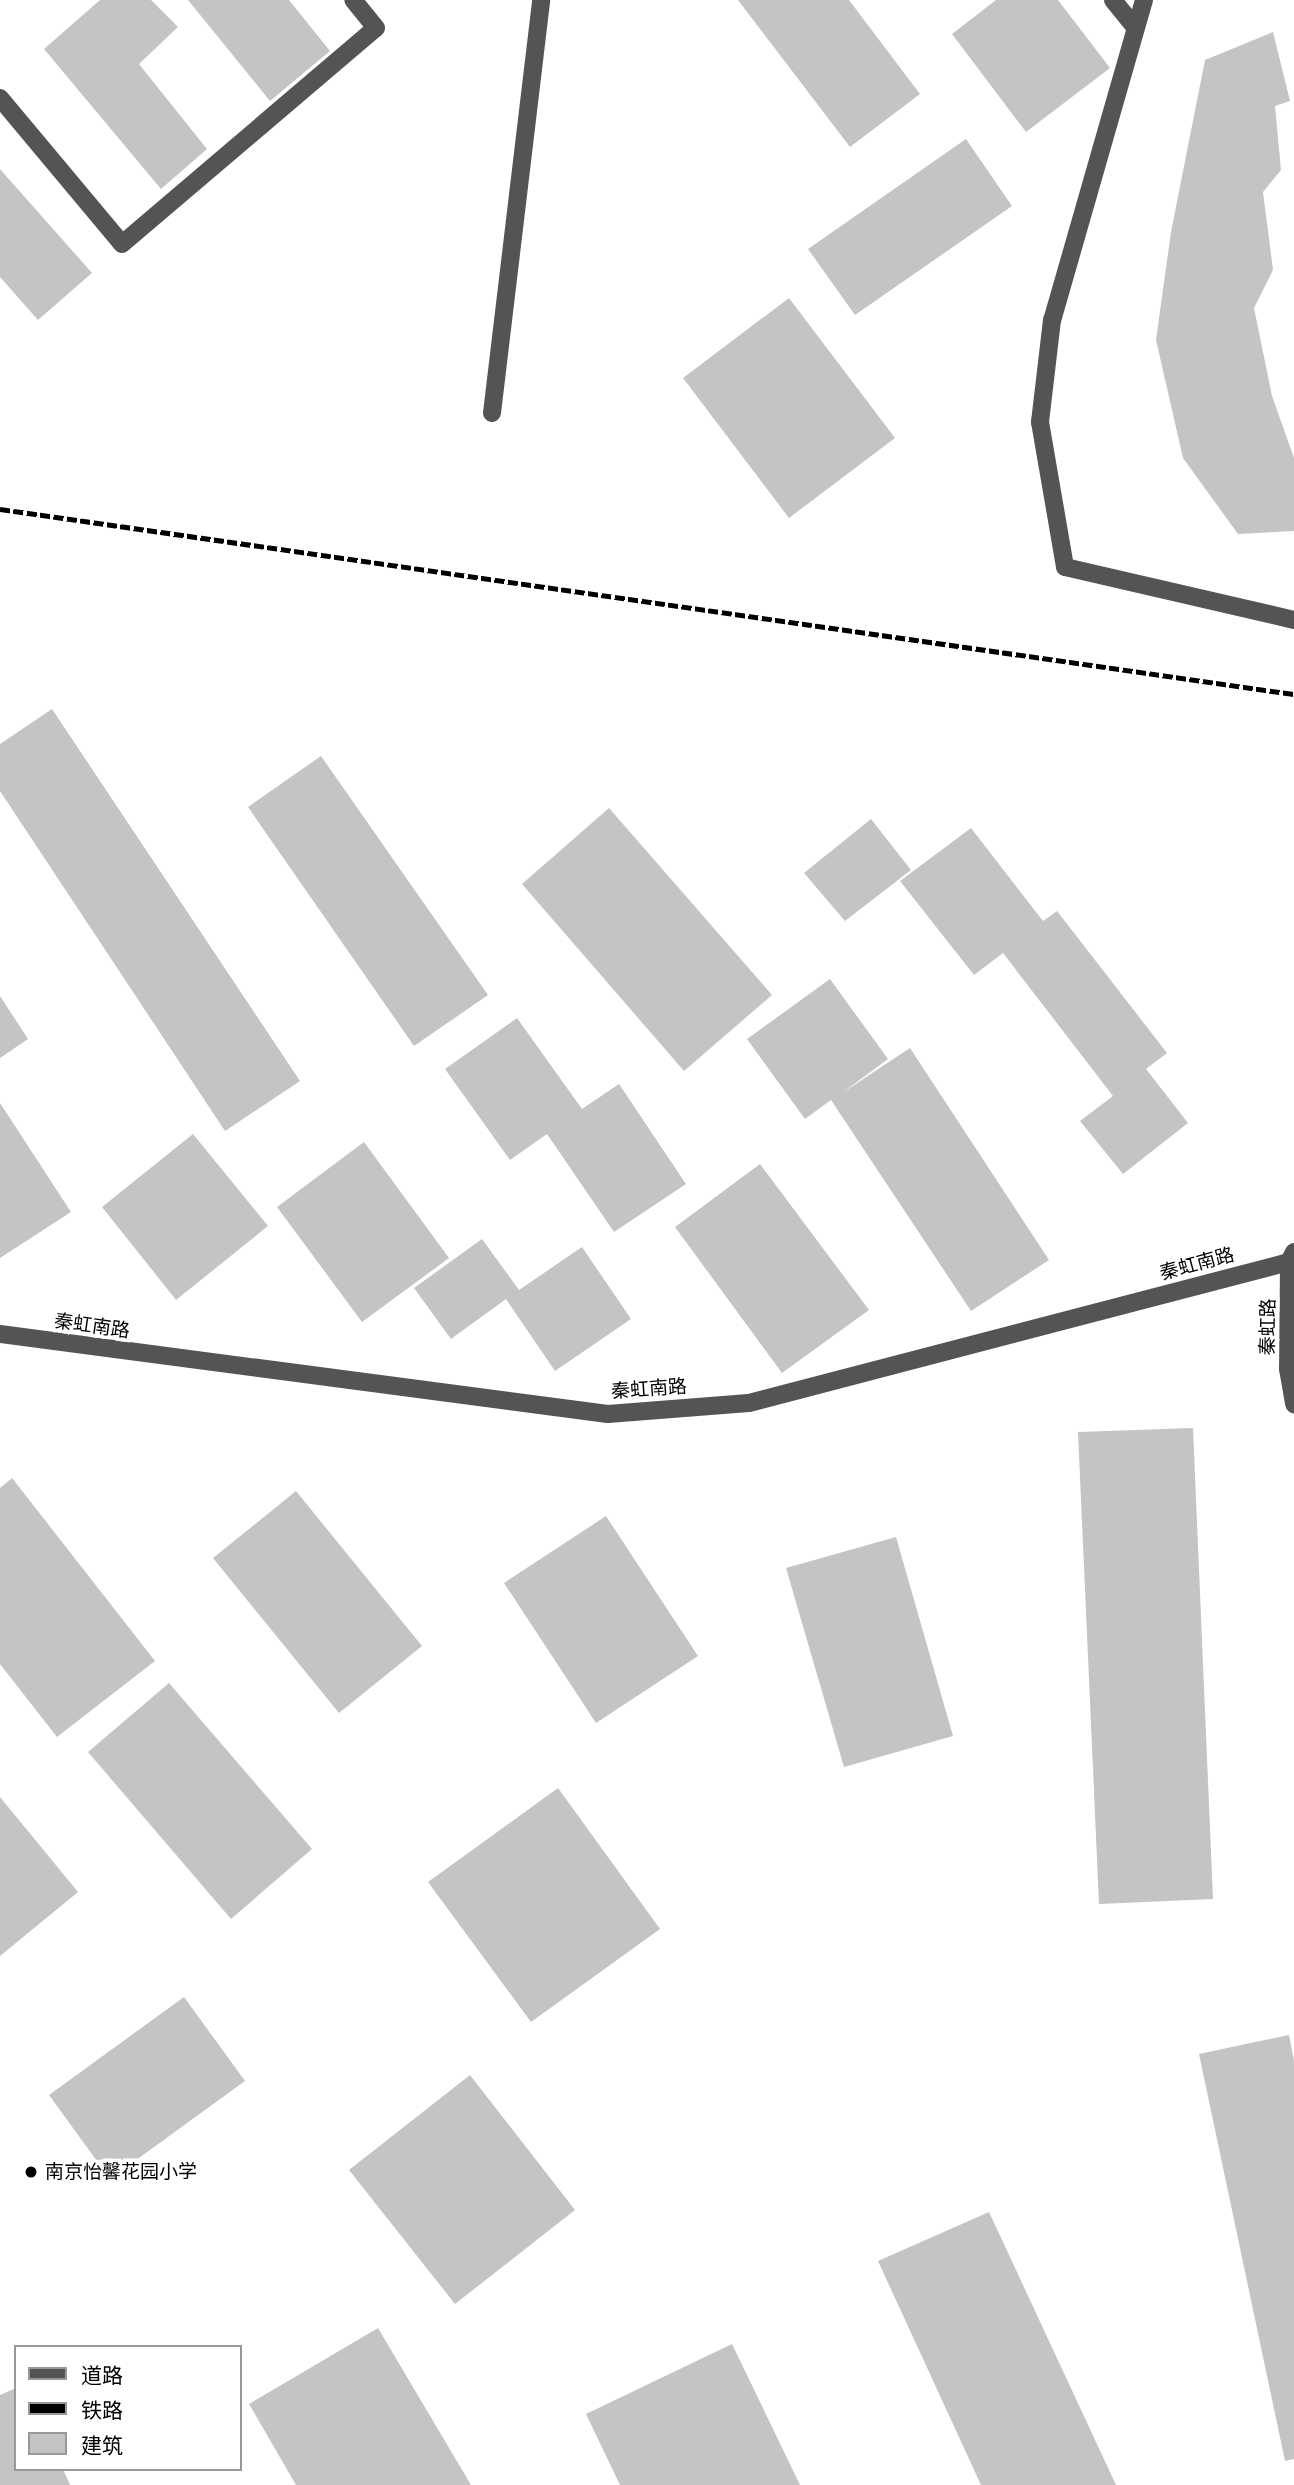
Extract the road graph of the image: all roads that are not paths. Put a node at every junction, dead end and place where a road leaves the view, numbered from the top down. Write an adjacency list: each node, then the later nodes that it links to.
1 (353, 0): 6 (street)
2 (541, 0): 7 (street)
3 (1113, 0): 5 (street)
4 (1144, 0): 5 (street)
5 (1136, 28): 8 (street)
6 (0, 98)
7 (492, 414)
8 (1294, 620)
9 (1292, 1257): 10 (street, 秦虹南路); 11 (street, 秦虹路)
10 (0, 1334)
11 (1294, 1404)

